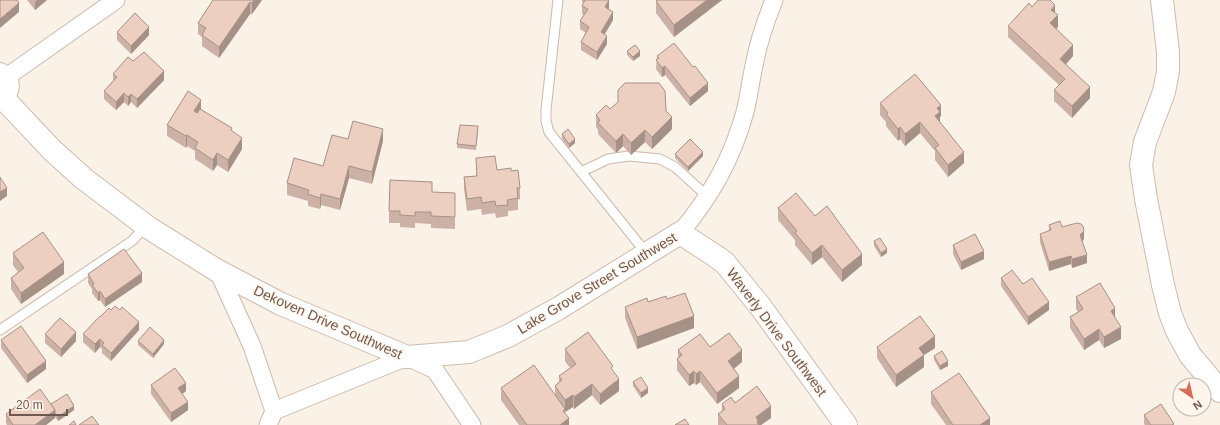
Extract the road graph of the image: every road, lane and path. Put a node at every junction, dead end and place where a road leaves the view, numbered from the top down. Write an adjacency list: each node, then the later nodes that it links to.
1 (116, 0): 5 (street)
2 (558, 0): 6 (lane)
3 (774, 0): 7 (street, Lake Grove Street Southwest)
4 (1162, 0): 14 (street)
5 (2, 87): 8 (street, Dekoven Drive Southwest)
6 (581, 172): 7 (lane); 10 (lane)
7 (707, 196): 9 (street, Lake Grove Street Southwest)
8 (146, 226): 11 (street, Dekoven Drive Southwest); 12 (lane)
9 (680, 233): 10 (street, Lake Grove Street Southwest); 17 (street, Waverly Drive Southwest)
10 (647, 254): 13 (street, Lake Grove Street Southwest)
11 (218, 271): 13 (street, Dekoven Drive Southwest); 15 (street, Lake Grove Street Southwest)
12 (0, 330)
13 (407, 357): 15 (street, Lake Grove Street Southwest); 16 (street, Dekoven Drive Southwest)
14 (1220, 391)
15 (271, 418)
16 (472, 425)
17 (846, 425)

